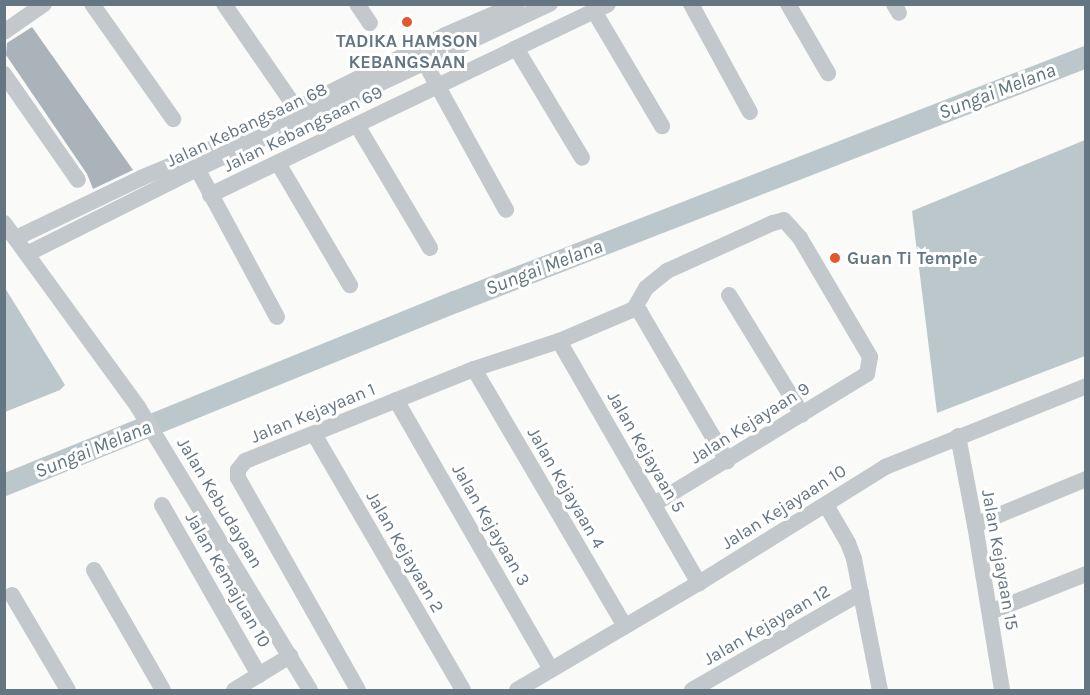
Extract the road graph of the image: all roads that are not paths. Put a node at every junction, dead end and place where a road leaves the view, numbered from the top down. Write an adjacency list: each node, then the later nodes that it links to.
1 (44, 4): 11 (street)
2 (92, 4): 19 (street)
3 (224, 4): 18 (street)
4 (357, 4): 10 (street)
5 (517, 4): 13 (street, Jalan Kebangsaan 68)
6 (550, 4): 13 (street, Jalan Kebangsaan 68)
7 (691, 4): 17 (street)
8 (788, 4): 14 (street)
9 (601, 8): 12 (street, Jalan Kebangsaan 69); 21 (street)
10 (370, 23)
11 (4, 32)
12 (516, 48): 16 (street, Jalan Kebangsaan 69); 22 (street)
13 (421, 57): 16 (street); 18 (street, Jalan Kebangsaan 68)
14 (828, 73)
15 (4, 74): 25 (street)
16 (436, 87): 20 (street, Jalan Kebangsaan 69); 27 (street)
17 (750, 112)
18 (300, 115): 24 (street, Jalan Kebangsaan 68)
19 (173, 119)
20 (357, 125): 23 (street, Jalan Kebangsaan 69); 30 (street)
21 (662, 126)
22 (582, 158)
23 (278, 163): 26 (street, Jalan Kebangsaan 69); 32 (street)
24 (194, 164): 26 (street); 29 (street, Jalan Kebangsaan 68); 31 (street, Jalan Kebangsaan 68)
25 (78, 180)
26 (210, 195): 35 (street)
27 (506, 210)
28 (4, 223): 29 (street, Jalan Kebudayaan)
29 (16, 238): 31 (street, Jalan Kebudayaan)
30 (430, 248)
31 (27, 254): 56 (street, Jalan Kebudayaan)
32 (350, 285)
33 (729, 294): 40 (street)
34 (634, 309): 36 (street); 40 (street, Jalan Kejayaan 9); 43 (street)
35 (278, 317)
36 (559, 341): 37 (street, Jalan Kejayaan 1); 45 (street, Jalan Kejayaan 5)
37 (474, 369): 39 (street, Jalan Kejayaan 1); 55 (street, Jalan Kejayaan 4)
38 (1086, 386): 42 (street, Jalan Kejayaan 10)
39 (396, 400): 41 (street, Jalan Kejayaan 1); 57 (street, Jalan Kejayaan 3)
40 (802, 414): 43 (street, Jalan Kejayaan 9)
41 (314, 434): 64 (street, Jalan Kejayaan 1); 65 (street, Jalan Kejayaan 2)
42 (958, 436): 47 (street, Jalan Kejayaan 10); 48 (street, Jalan Kejayaan 15)
43 (727, 460): 45 (street, Jalan Kejayaan 9)
44 (1086, 479): 48 (street)
45 (654, 504): 51 (street, Jalan Kejayaan 5)
46 (162, 505): 58 (street, Jalan Kemajuan 10)
47 (826, 505): 51 (street, Jalan Kejayaan 10); 52 (street)
48 (975, 525): 54 (street, Jalan Kejayaan 15)
49 (94, 570): 61 (street)
50 (1086, 574): 54 (street)
51 (699, 583): 55 (street, Jalan Kejayaan 10)
52 (861, 593): 59 (street); 67 (street, Jalan Kejayaan 12)
53 (12, 595): 60 (street)
54 (990, 612): 68 (street, Jalan Kejayaan 15)
55 (625, 626): 57 (street, Jalan Kejayaan 10)
56 (290, 656): 58 (street); 63 (street, Jalan Kebudayaan)
57 (551, 670): 66 (street, Jalan Kejayaan 10)
58 (259, 675): 62 (street)
59 (875, 688)
60 (68, 690)
61 (163, 690)
62 (234, 690)
63 (310, 690)
64 (358, 690)
65 (463, 690)
66 (517, 690)
67 (692, 690)
68 (1002, 690)

